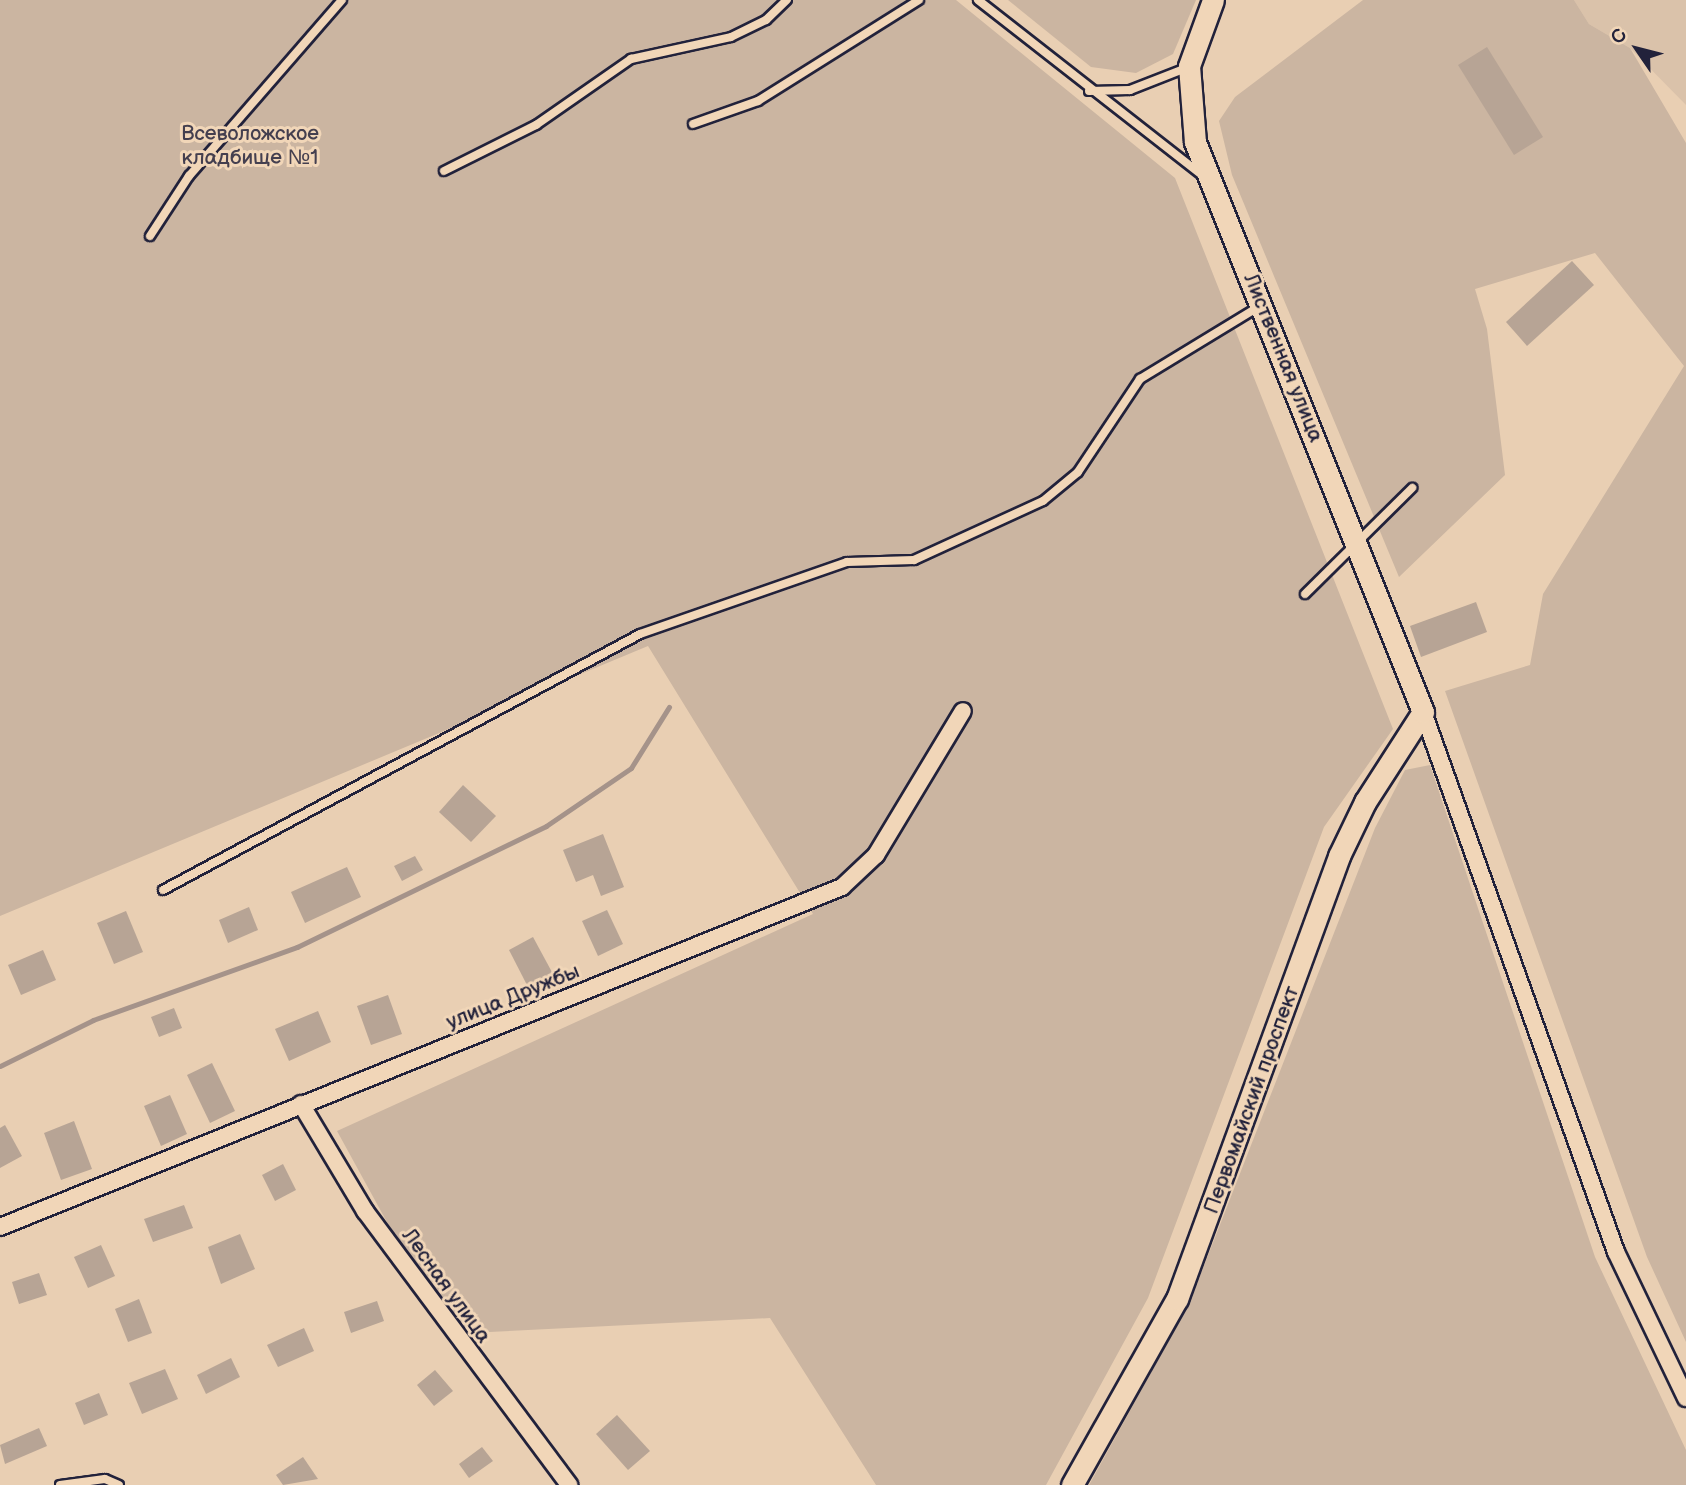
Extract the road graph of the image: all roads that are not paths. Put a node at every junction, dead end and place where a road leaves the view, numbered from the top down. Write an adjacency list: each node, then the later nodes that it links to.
1 (342, 0): 11 (lane)
2 (787, 0): 9 (lane)
3 (919, 0): 8 (lane)
4 (978, 0): 7 (lane)
5 (1213, 0): 6 (street, Лиственная улица)
6 (1189, 66): 7 (lane); 10 (street, Лиственная улица)
7 (1089, 91): 10 (lane)
8 (693, 124)
9 (444, 171)
10 (1208, 179): 12 (street, Лиственная улица)
11 (150, 236)
12 (1263, 304): 14 (street, Лиственная улица); 18 (lane)
13 (1412, 488): 14 (lane)
14 (1355, 541): 15 (lane); 17 (street, Лиственная улица)
15 (1305, 594)
16 (963, 711): 19 (street, улица Дружбы)
17 (1423, 712): 21 (street); 25 (street, Первомайский проспект)
18 (163, 890)
19 (301, 1104): 20 (street, улица Дружбы); 24 (street, Лесная улица)
20 (0, 1227)
21 (1686, 1398)
22 (60, 1485): 23 (lane)
23 (119, 1485)
24 (569, 1485)
25 (1072, 1485)

